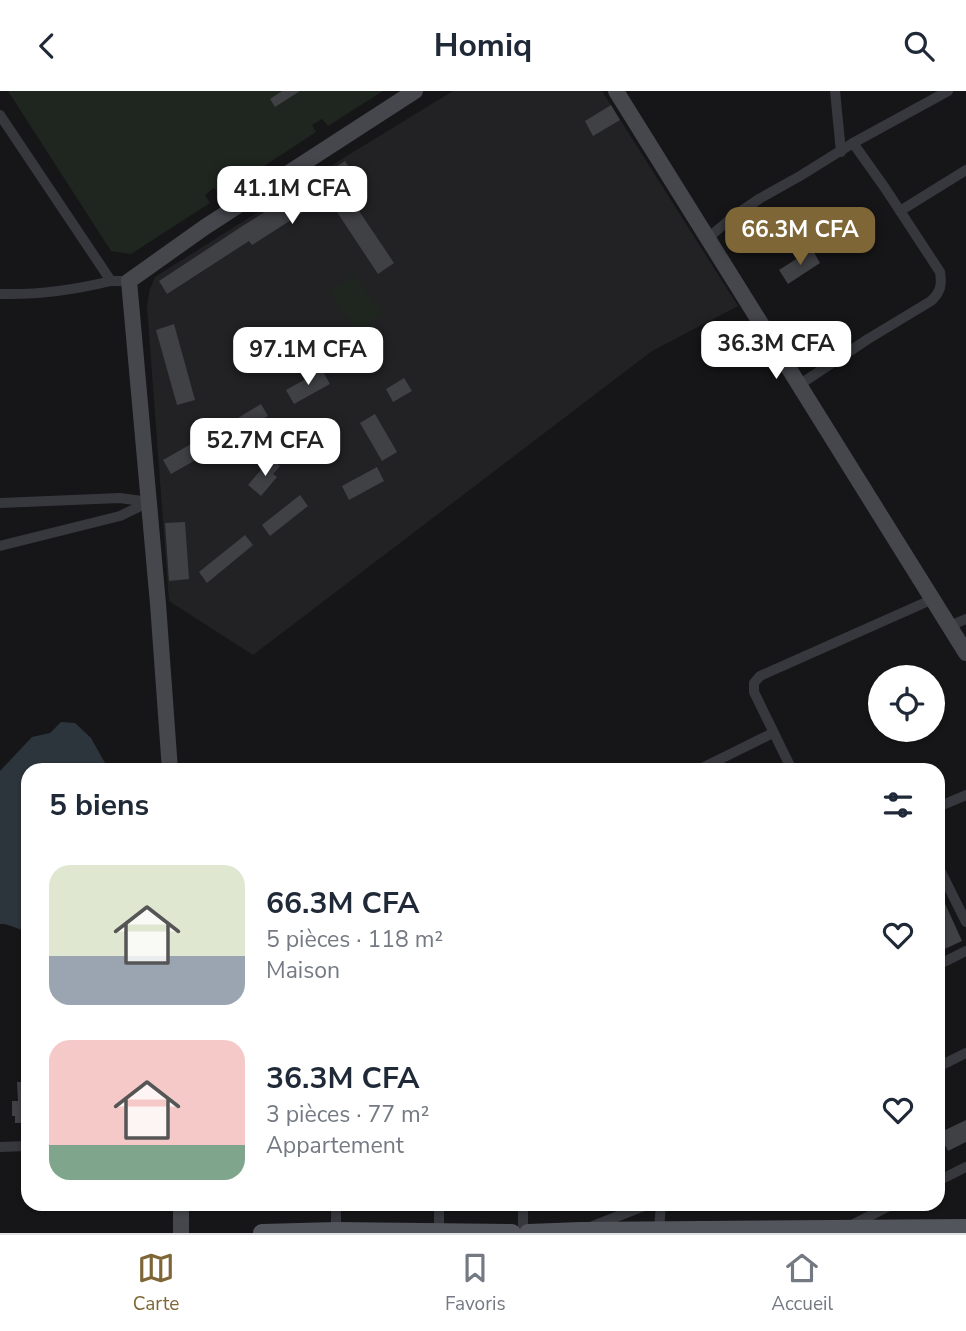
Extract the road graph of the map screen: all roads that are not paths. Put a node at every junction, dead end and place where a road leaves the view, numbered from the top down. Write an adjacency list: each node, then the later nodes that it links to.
1 (415, 91): 12 (street)
2 (616, 91): 10 (street)
3 (835, 91): 7 (street)
4 (948, 91): 6 (street)
5 (0, 115): 11 (street)
6 (853, 143): 7 (street); 9 (street)
7 (841, 152): 10 (street)
8 (966, 170): 9 (street)
9 (900, 211): 14 (street)
10 (708, 237): 14 (street)
11 (111, 281): 12 (street); 13 (street)
12 (129, 281): 15 (street)
13 (0, 294)
14 (799, 384): 18 (street)
15 (149, 502): 16 (street); 17 (street); 23 (street)
16 (0, 503)
17 (0, 546)
18 (933, 600): 20 (street); 22 (street)
19 (966, 619): 20 (street)
20 (949, 626): 21 (street)
21 (966, 653)
22 (773, 733): 24 (street); 25 (street)
23 (169, 763)
24 (716, 763)
25 (788, 763)
26 (966, 795): 27 (street)
27 (945, 804)
28 (945, 880): 29 (street)
29 (966, 922)
30 (966, 951): 31 (street)
31 (945, 962)
32 (966, 1053): 33 (street)
33 (945, 1063)
34 (21, 1146): 35 (street)
35 (0, 1147)
36 (966, 1167): 37 (street)
37 (945, 1178)
38 (181, 1211): 53 (street)
39 (335, 1211): 51 (street)
40 (439, 1211): 52 (street)
41 (524, 1211): 56 (street)
42 (631, 1211): 47 (street)
43 (659, 1211): 48 (street)
44 (880, 1211): 46 (street)
45 (966, 1228): 46 (main road)
46 (845, 1229): 50 (main road)
47 (581, 1231): 48 (main road); 56 (main road)
48 (652, 1231): 49 (main road)
49 (738, 1231): 50 (main road)
50 (819, 1231)
51 (336, 1232): 52 (main road); 54 (main road)
52 (439, 1232): 55 (main road)
53 (181, 1233)
54 (262, 1233)
55 (512, 1233)
56 (526, 1233)

